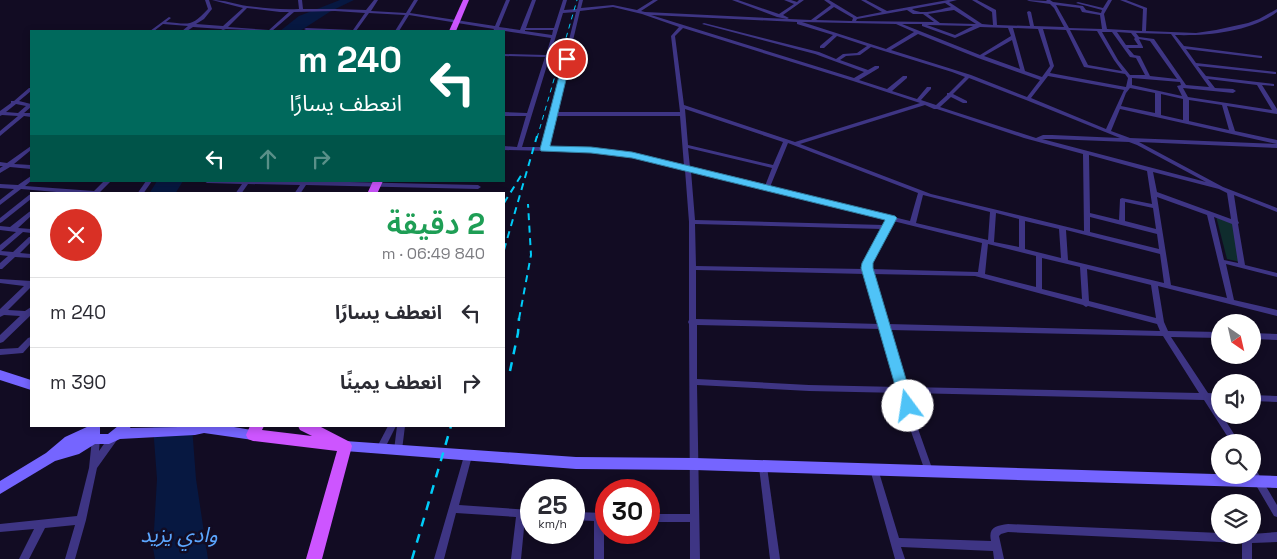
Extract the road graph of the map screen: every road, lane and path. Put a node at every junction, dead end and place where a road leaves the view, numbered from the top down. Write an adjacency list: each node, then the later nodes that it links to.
1 (208, 0): 60 (street)
2 (214, 0): 31 (street)
3 (300, 0): 36 (street)
4 (376, 0): 37 (street)
5 (416, 0): 45 (street)
6 (466, 0): 53 (main road)
7 (508, 0): 79 (street)
8 (534, 0): 82 (street)
9 (565, 0): 39 (street)
10 (581, 0): 34 (street)
11 (608, 0): 30 (street)
12 (656, 0): 40 (street)
13 (735, 0): 47 (street)
14 (786, 0): 27 (street)
15 (802, 0): 27 (street)
16 (826, 0): 29 (street)
17 (863, 0): 41 (street)
18 (934, 0): 28 (street)
19 (955, 0): 25 (street)
20 (974, 0): 63 (street)
21 (1029, 0): 26 (street)
22 (1066, 0): 43 (street)
23 (1110, 0): 43 (street)
24 (1122, 0): 88 (street)
25 (946, 2): 28 (street); 33 (street)
26 (1050, 2): 43 (street); 67 (street)
27 (797, 3): 47 (street)
28 (939, 3): 32 (street)
29 (834, 5): 49 (street); 51 (street)
30 (613, 6): 34 (street); 40 (street)
31 (246, 7): 38 (street); 68 (street)
32 (908, 8): 41 (street); 44 (street)
33 (956, 8): 44 (street); 61 (street)
34 (579, 10): 39 (street); 144 (street)
35 (1277, 10): 89 (street)
36 (301, 11): 37 (street); 38 (street)
37 (368, 11): 45 (street); 76 (street)
38 (293, 12): 74 (street)
39 (561, 12): 70 (street)
40 (640, 12): 46 (street); 62 (street)
41 (886, 12): 49 (street); 56 (street)
42 (1028, 12): 65 (street)
43 (1103, 12): 84 (street)
44 (924, 13): 59 (street)
45 (408, 14): 53 (street); 77 (street)
46 (714, 16): 50 (street); 58 (street)
47 (779, 16): 50 (street)
48 (169, 18): 55 (street)
49 (854, 20): 52 (street); 54 (street)
50 (794, 21): 51 (street); 83 (street)
51 (812, 21): 52 (street)
52 (836, 21): 83 (street)
53 (456, 22): 78 (main road); 79 (street)
54 (893, 22): 56 (street); 87 (street)
55 (162, 23): 60 (street); 71 (street)
56 (908, 23): 57 (street)
57 (919, 23): 59 (street); 61 (street)
58 (704, 24): 81 (street); 101 (street)
59 (938, 24): 61 (street)
60 (192, 25): 68 (street); 72 (street)
61 (980, 25): 63 (street)
62 (682, 26): 81 (street); 136 (street)
63 (995, 26): 64 (street)
64 (1010, 26): 65 (street); 92 (street)
65 (1032, 27): 66 (street)
66 (1040, 27): 67 (street); 111 (street)
67 (1068, 28): 84 (street); 112 (street)
68 (223, 29): 73 (street)
69 (306, 29): 75 (street)
70 (555, 29): 82 (street); 91 (street)
71 (153, 30)
72 (185, 30)
73 (246, 30)
74 (271, 30)
75 (330, 30)
76 (355, 30)
77 (398, 30)
78 (452, 30)
79 (496, 30)
80 (505, 30): 82 (street)
81 (694, 30): 107 (street)
82 (522, 31): 91 (street)
83 (824, 31): 90 (street)
84 (1102, 31): 85 (street); 112 (street)
85 (1114, 31): 86 (street); 95 (street)
86 (1132, 31): 88 (street); 93 (street)
87 (917, 32): 98 (street); 102 (street)
88 (1144, 32): 89 (street)
89 (1172, 33): 97 (street)
90 (836, 35): 94 (street); 96 (street)
91 (553, 37): 100 (street)
92 (1013, 37): 102 (street); 109 (street)
93 (1138, 38): 95 (street); 119 (street)
94 (871, 45): 98 (street); 104 (street)
95 (1126, 46): 115 (street)
96 (822, 47)
97 (1182, 47): 103 (street); 105 (street)
98 (887, 50): 113 (street)
99 (505, 55): 100 (street)
100 (546, 56): 143 (street)
101 (830, 57): 104 (street); 107 (street)
102 (980, 57): 109 (street)
103 (1260, 57)
104 (837, 60): 108 (street)
105 (1195, 64): 110 (street); 116 (street)
106 (876, 67): 108 (street)
107 (816, 68): 118 (street)
108 (868, 72): 118 (street)
109 (1023, 72): 117 (street)
110 (1274, 73)
111 (1047, 74): 117 (street); 122 (street)
112 (1127, 74): 115 (street); 122 (street)
113 (969, 76): 129 (street); 131 (street)
114 (906, 77): 126 (street)
115 (1148, 77): 119 (street)
116 (1204, 77): 120 (street); 124 (street)
117 (1043, 79): 131 (street)
118 (855, 80): 126 (street)
119 (1182, 83): 124 (street); 130 (street)
120 (1258, 83): 121 (street); 140 (street)
121 (1272, 85)
122 (1128, 87): 128 (street); 137 (street)
123 (929, 88): 133 (street)
124 (1213, 89): 127 (street)
125 (30, 90): 132 (street)
126 (888, 90): 133 (street)
127 (1234, 91)
128 (1158, 92): 130 (street); 147 (street)
129 (949, 94): 134 (street); 138 (street)
130 (1186, 98): 135 (street); 148 (street)
131 (1028, 99): 149 (street)
132 (13, 102): 139 (street); 141 (street)
133 (921, 102): 138 (street); 156 (street)
134 (965, 102)
135 (1224, 104): 140 (street); 150 (street)
136 (682, 106): 145 (street); 154 (street)
137 (1119, 107): 147 (street); 149 (street)
138 (936, 108): 152 (street)
139 (1, 111): 141 (street)
140 (1276, 112)
141 (21, 114): 146 (street); 151 (street)
142 (505, 114): 143 (street)
143 (530, 114): 160 (street)
144 (553, 114): 145 (street); 162 (street)
145 (682, 114): 157 (street)
146 (30, 115)
147 (1158, 116): 148 (street)
148 (1186, 122): 150 (street)
149 (1108, 131): 153 (street)
150 (1232, 131): 155 (street)
151 (0, 134)
152 (1035, 140): 153 (street); 163 (street)
153 (1128, 140): 158 (street); 181 (street)
154 (786, 141): 156 (street); 167 (street)
155 (1277, 142)
156 (795, 144): 184 (street)
157 (686, 146): 167 (street); 168 (street)
158 (1277, 146)
159 (505, 148): 160 (street)
160 (519, 148): 162 (street)
161 (30, 149): 165 (street)
162 (544, 149): 168 (street)
163 (1086, 153): 169 (street); 194 (street)
164 (0, 164): 165 (street)
165 (8, 165): 166 (street); 170 (street)
166 (30, 167)
167 (775, 167): 180 (street)
168 (688, 169): 180 (street); 198 (street)
169 (1150, 169): 181 (street); 186 (street)
170 (0, 171)
171 (30, 179): 179 (street)
172 (107, 182): 183 (street)
173 (247, 182): 174 (street)
174 (304, 183): 177 (street)
175 (435, 184): 177 (street); 178 (street)
176 (0, 187): 179 (street)
177 (375, 187)
178 (478, 187)
179 (19, 188): 182 (street); 188 (street)
180 (767, 188): 195 (street)
181 (1221, 188): 185 (street)
182 (32, 192)
183 (95, 192)
184 (921, 192): 191 (street); 201 (street)
185 (1230, 192): 190 (street); 200 (street)
186 (1153, 193): 189 (street); 192 (street)
187 (30, 197): 197 (street)
188 (0, 203)
189 (1155, 206): 199 (street); 207 (street)
190 (1277, 210)
191 (993, 211): 196 (street); 210 (street)
192 (1210, 213): 200 (street); 219 (street)
193 (30, 214): 205 (street)
194 (1087, 214): 199 (street); 208 (street)
195 (891, 218): 201 (street); 202 (street)
196 (1022, 218): 203 (street); 212 (street)
197 (0, 221)
198 (692, 222): 202 (street); 223 (street)
199 (1122, 223): 207 (street)
200 (1236, 223): 221 (street)
201 (913, 224): 210 (street)
202 (887, 227): 224 (street)
203 (1062, 227): 208 (street); 218 (street)
204 (0, 228): 205 (street)
205 (12, 229): 206 (street)
206 (26, 231): 211 (street)
207 (1159, 232): 213 (street)
208 (1087, 233): 213 (street)
209 (30, 239): 215 (street)
210 (988, 242): 212 (street); 225 (street)
211 (0, 249)
212 (1022, 251): 216 (street)
213 (1162, 252): 231 (street)
214 (0, 253): 215 (street)
215 (14, 254): 217 (street); 222 (street)
216 (1039, 255): 218 (street); 232 (street)
217 (30, 256)
218 (1065, 261): 220 (street)
219 (1220, 261): 221 (street); 233 (street)
220 (1084, 266): 229 (street); 234 (street)
221 (1242, 266): 226 (street)
222 (0, 267)
223 (692, 268): 224 (street); 238 (street)
224 (869, 272): 225 (street); 240 (street)
225 (981, 275): 232 (street)
226 (1277, 275)
227 (0, 281): 228 (street)
228 (30, 284)
229 (1154, 284): 231 (street); 239 (street)
230 (30, 285): 235 (street)
231 (1168, 287): 233 (street)
232 (1039, 291): 234 (street)
233 (1231, 302): 237 (street)
234 (1086, 304): 239 (street)
235 (1, 313): 236 (street)
236 (30, 313): 245 (street)
237 (1277, 313)
238 (692, 322): 240 (street); 249 (street)
239 (1160, 322): 241 (street)
240 (884, 326): 241 (street); 251 (street)
241 (1164, 334): 242 (street); 252 (street)
242 (1211, 335)
243 (1261, 336): 244 (street)
244 (1277, 337)
245 (0, 340)
246 (30, 341): 247 (street)
247 (0, 352)
248 (0, 375): 250 (main road)
249 (693, 382): 251 (street); 268 (street)
250 (30, 385)
251 (904, 390): 252 (street); 272 (street)
252 (1205, 396): 253 (street); 263 (street)
253 (1211, 396)
254 (1261, 398): 255 (street)
255 (1277, 399)
256 (307, 427): 264 (main road)
257 (391, 427): 265 (street)
258 (401, 427): 266 (street)
259 (200, 428): 260 (main road); 262 (main road)
260 (255, 430): 264 (main road)
261 (96, 431): 262 (main road); 270 (street); 277 (main road)
262 (120, 432): 270 (street)
263 (1229, 434)
264 (346, 446): 265 (main road); 296 (main road)
265 (380, 449): 266 (main road)
266 (398, 450): 267 (main road)
267 (468, 456): 268 (main road); 278 (street)
268 (695, 464): 269 (main road); 282 (street)
269 (763, 467): 271 (main road); 301 (street)
270 (93, 468): 283 (street)
271 (874, 469): 272 (main road); 290 (street)
272 (929, 471): 273 (main road)
273 (1211, 475)
274 (1261, 477): 275 (main road)
275 (1277, 482)
276 (1261, 484): 279 (street)
277 (0, 488)
278 (453, 509): 280 (street); 297 (street)
279 (1277, 513)
280 (520, 514)
281 (660, 518): 282 (street)
282 (695, 518): 300 (street)
283 (81, 520): 285 (street); 295 (street)
284 (520, 523): 298 (street)
285 (42, 524): 286 (street); 294 (street)
286 (0, 528)
287 (1211, 537): 293 (street)
288 (1277, 537): 289 (street)
289 (1261, 538)
290 (895, 542): 293 (street); 302 (street)
291 (600, 544): 299 (street)
292 (1247, 544): 304 (street)
293 (995, 546): 303 (street)
294 (24, 559)
295 (70, 559)
296 (314, 559)
297 (439, 559)
298 (516, 559)
299 (599, 559)
300 (695, 559)
301 (775, 559)
302 (900, 559)
303 (999, 559)
304 (1247, 559)

